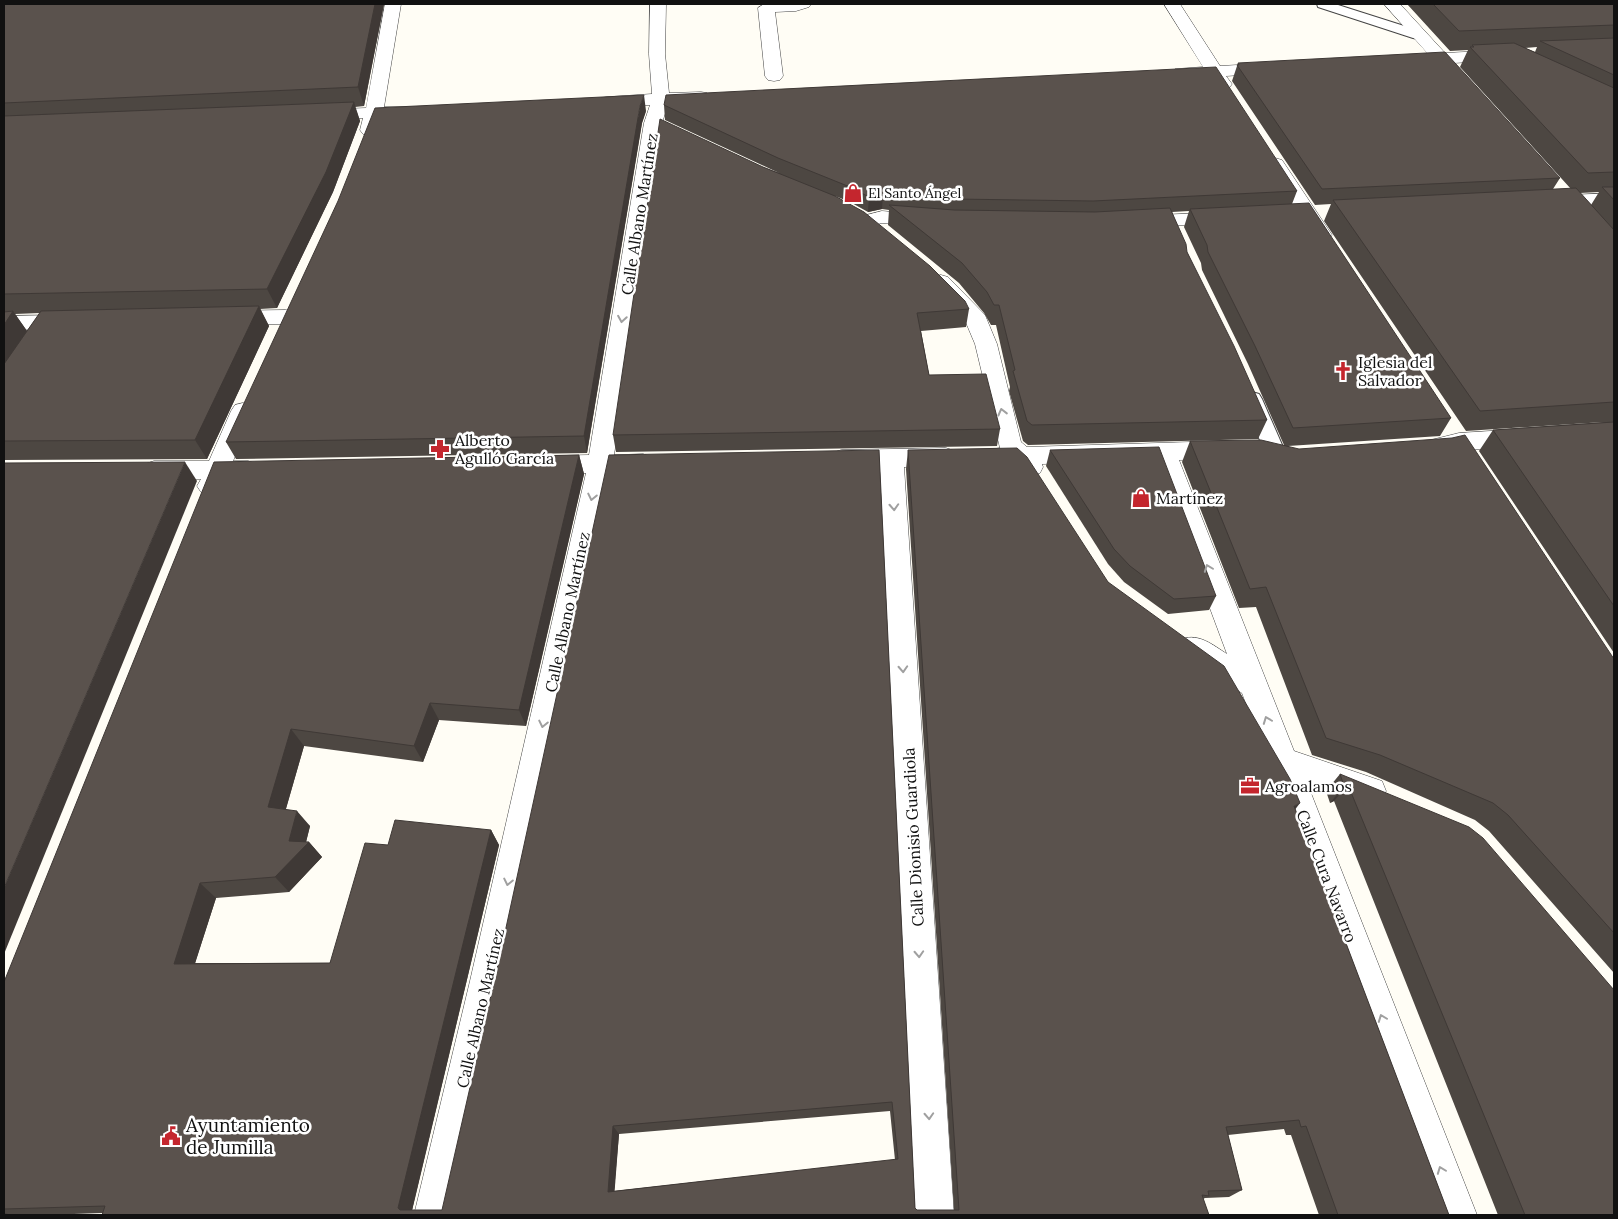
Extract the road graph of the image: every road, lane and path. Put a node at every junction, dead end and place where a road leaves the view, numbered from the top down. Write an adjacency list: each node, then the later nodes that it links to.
1 (392, 4): 20 (street)
2 (658, 4): 22 (street, Calle Albano Martínez)
3 (803, 4): 14 (street)
4 (1172, 4): 12 (street)
5 (1324, 4): 7 (lane)
6 (1392, 4): 7 (street)
7 (1418, 34): 9 (street)
8 (1513, 56): 9 (street)
9 (1440, 58): 10 (street); 15 (street)
10 (1401, 61)
11 (1293, 67): 12 (street)
12 (1215, 72): 13 (street); 16 (street)
13 (1166, 74)
14 (774, 76)
15 (1459, 80)
16 (1231, 95)
17 (720, 96): 22 (street)
18 (592, 102): 22 (street)
19 (424, 111): 20 (street)
20 (374, 113): 21 (street); 23 (street)
21 (306, 116)
22 (661, 117): 50 (street, Calle Albano Martínez, one-way to 50)
23 (364, 146)
24 (1267, 151): 31 (street)
25 (1614, 199): 26 (street)
26 (1530, 203)
27 (1240, 218): 29 (street)
28 (943, 222): 30 (street)
29 (1117, 223)
30 (893, 241)
31 (1335, 255)
32 (929, 271): 45 (street, one-way to 32)
33 (286, 317): 34 (street)
34 (207, 319)
35 (48, 322): 36 (street); 37 (street); 38 (street)
36 (87, 322)
37 (4, 323)
38 (31, 346)
39 (1245, 383): 46 (lane)
40 (253, 389): 54 (street)
41 (1454, 434): 42 (street); 43 (street); 52 (street)
42 (1546, 436)
43 (1409, 450)
44 (1164, 453): 45 (street); 46 (street); 59 (street, Calle Cura Navarro, one-way to 44)
45 (1020, 456): 47 (street); 56 (street)
46 (1288, 456)
47 (891, 458): 48 (street); 63 (street, Calle Dionisio Guardiola, one-way to 63)
48 (823, 460)
49 (668, 463): 50 (street)
50 (600, 464): 51 (street); 62 (street, Calle Albano Martínez, one-way to 62)
51 (521, 465)
52 (1476, 466)
53 (275, 469): 54 (street)
54 (216, 470): 55 (street); 57 (street)
55 (129, 471)
56 (1043, 485)
57 (201, 507)
58 (1168, 632): 59 (street)
59 (1252, 684): 60 (street, Calle Cura Navarro, one-way to 59)
60 (1283, 761): 61 (street); 64 (street, Calle Cura Navarro, one-way to 60)
61 (1396, 802)
62 (433, 1215)
63 (934, 1215)
64 (1458, 1215)

